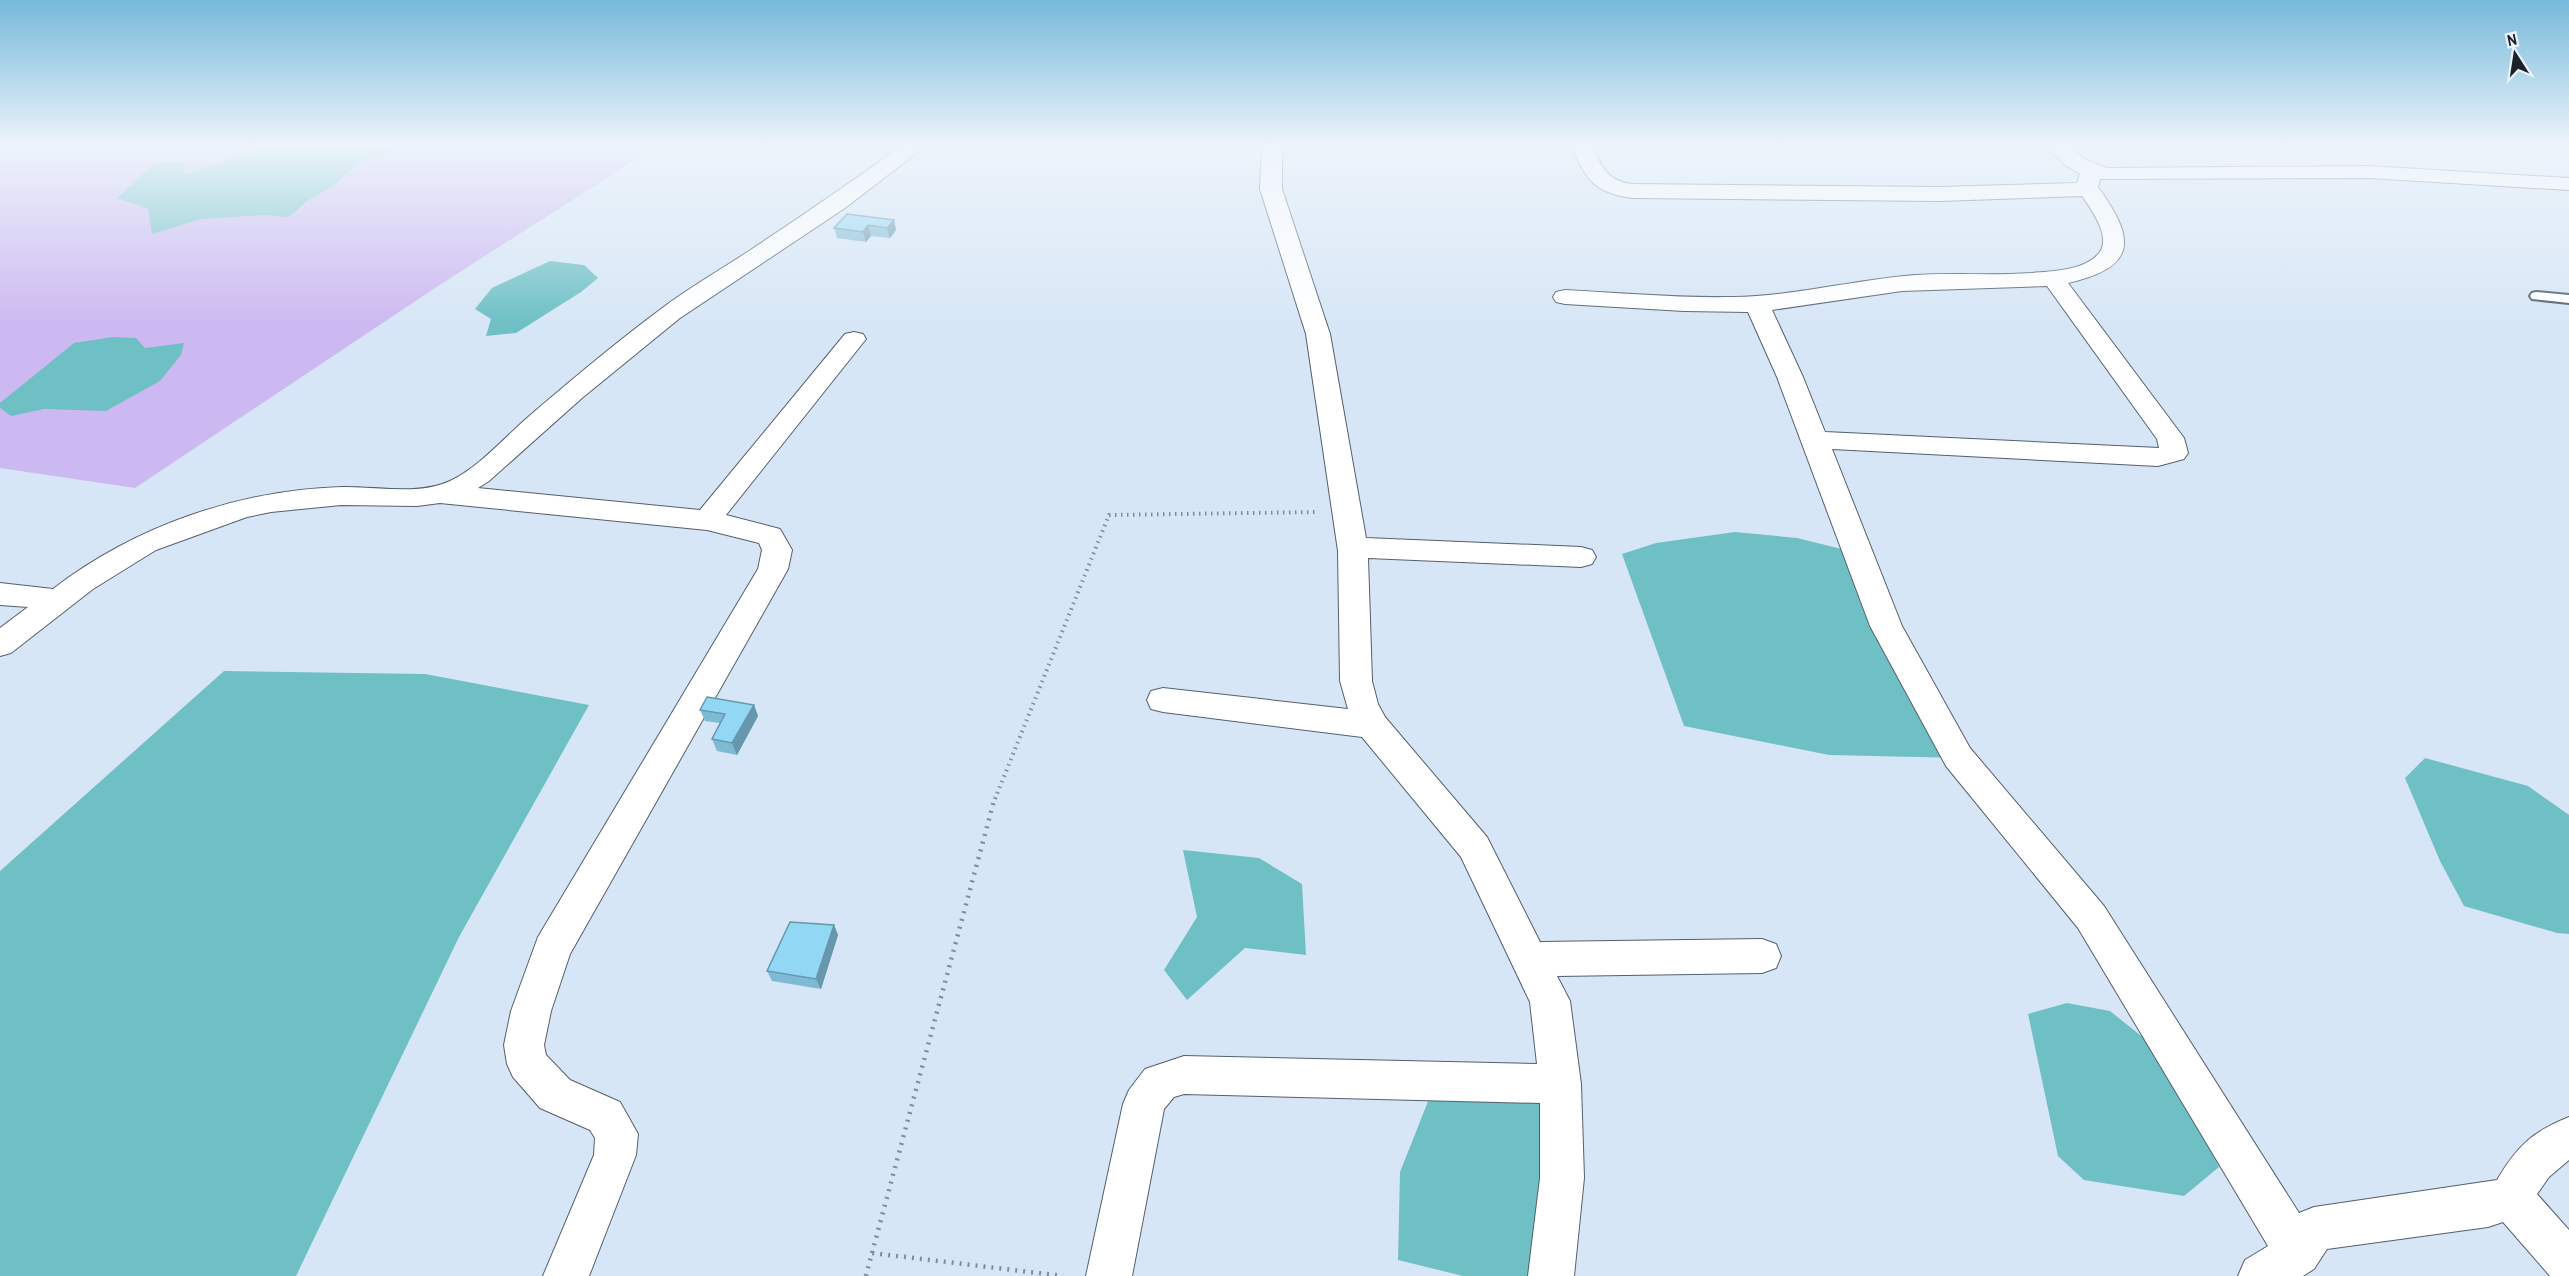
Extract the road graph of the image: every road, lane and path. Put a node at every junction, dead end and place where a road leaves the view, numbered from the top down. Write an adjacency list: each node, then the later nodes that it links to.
1 (834, 205): 11 (street)
2 (1276, 205): 12 (street)
3 (2102, 205): 4 (street)
4 (2053, 278): 8 (street); 10 (street)
5 (2536, 296): 7 (lane)
6 (1565, 297): 8 (street)
7 (2569, 298)
8 (1757, 304): 10 (street)
9 (854, 339): 13 (street)
10 (1815, 440): 27 (street)
11 (440, 494): 13 (street); 17 (street)
12 (1347, 512): 14 (street); 26 (path)
13 (707, 520): 29 (street)
14 (1352, 547): 15 (street); 20 (street)
15 (1581, 557)
16 (0, 594): 17 (street)
17 (60, 600): 18 (street)
18 (0, 645)
19 (1163, 700): 20 (street)
20 (1372, 725): 22 (street)
21 (1762, 956): 22 (street)
22 (1530, 959): 23 (street)
23 (1560, 1084): 32 (street); 33 (street)
24 (2569, 1138): 25 (street)
25 (2511, 1198): 27 (street); 28 (street)
26 (872, 1253): 30 (path); 31 (path)
27 (2298, 1253): 34 (street)
28 (2569, 1264)
29 (566, 1276)
30 (866, 1276)
31 (1063, 1276)
32 (1109, 1276)
33 (1551, 1276)
34 (2261, 1276)

